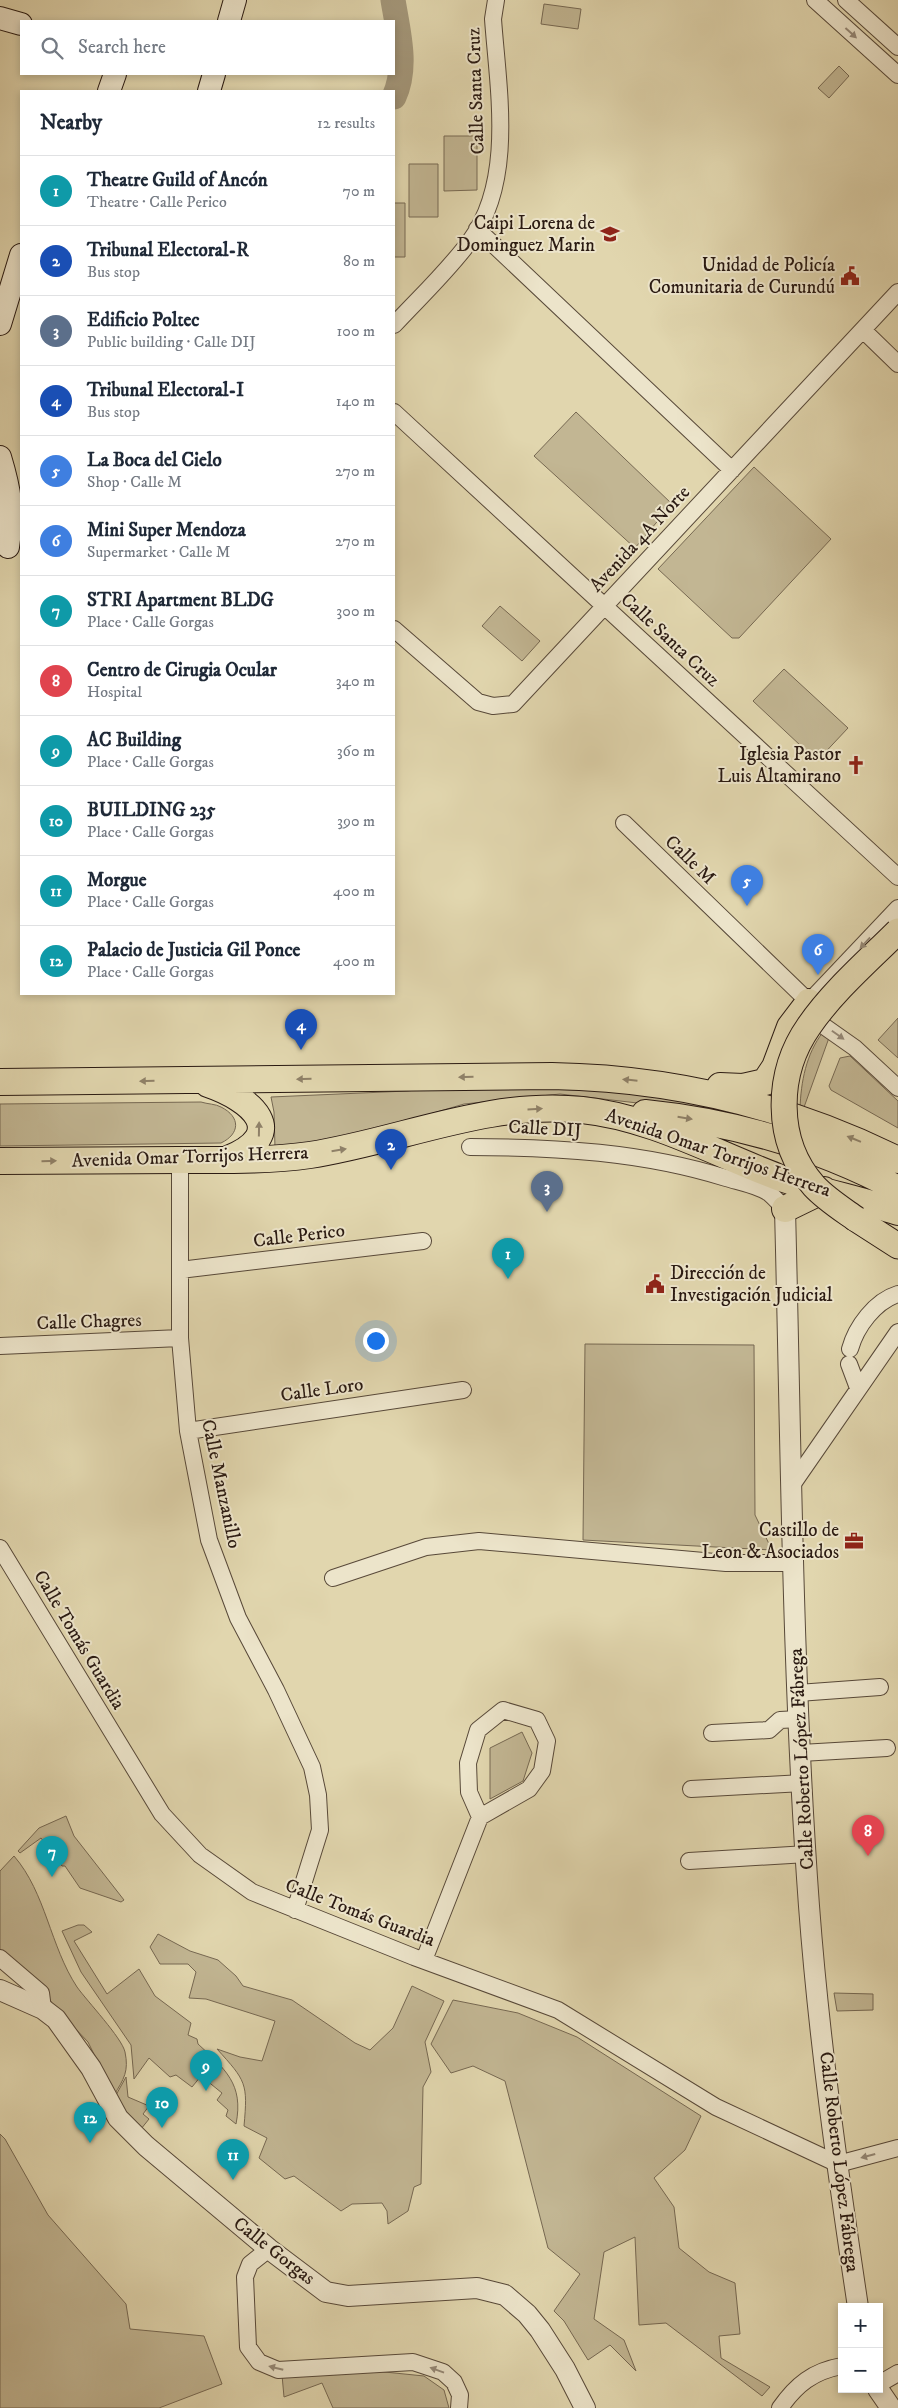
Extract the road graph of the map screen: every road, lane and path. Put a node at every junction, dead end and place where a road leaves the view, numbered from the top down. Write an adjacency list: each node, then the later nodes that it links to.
1 (235, 0): 6 (main road)
2 (496, 0): 14 (street, Calle Santa Cruz)
3 (815, 0): 11 (street, one-way to 11)
4 (846, 0): 8 (street)
5 (0, 18): 7 (main road)
6 (229, 20)
7 (20, 24)
8 (898, 47)
9 (115, 75): 12 (main road)
10 (214, 75): 13 (main road)
11 (898, 75)
12 (109, 90)
13 (208, 90)
14 (477, 229): 18 (street, Calle Santa Cruz); 22 (street)
15 (20, 258): 17 (main road)
16 (898, 292): 19 (street, Avenida 4A Norte)
17 (0, 324)
18 (395, 324)
19 (863, 330): 20 (street); 22 (street, Avenida 4A Norte)
20 (898, 364)
21 (395, 413): 25 (street, Calle Santa Cruz)
22 (732, 470): 25 (street, Avenida 4A Norte)
23 (9, 473): 24 (main road)
24 (10, 545)
25 (604, 606): 26 (street, Avenida 4A Norte); 28 (street, Calle Santa Cruz)
26 (395, 629)
27 (624, 823): 31 (street, Calle M)
28 (898, 877)
29 (898, 908): 31 (street, one-way to 31)
30 (898, 931): 47 (main road, bridge)
31 (809, 1002): 34 (highway); 35 (street, Calle M, one-way to 35)
32 (196, 1080): 33 (highway, Avenida Omar Torrijos Herrera, one-way to 33); 34 (highway, Avenida Omar Torrijos Herrera, one-way to 32); 39 (highway, one-way to 32)
33 (0, 1082)
34 (662, 1084): 40 (highway, Avenida Omar Torrijos Herrera, one-way to 34)
35 (898, 1088)
36 (584, 1110): 39 (highway, Avenida Omar Torrijos Herrera, one-way to 36); 42 (highway, one-way to 42); 43 (highway, Avenida Omar Torrijos Herrera)
37 (470, 1147): 44 (street, Calle DIJ)
38 (180, 1160): 39 (highway, Avenida Omar Torrijos Herrera); 41 (highway, Avenida Omar Torrijos Herrera, one-way to 38); 48 (street, Calle Manzanillo)
39 (227, 1160)
40 (898, 1160)
41 (0, 1162)
42 (898, 1189)
43 (824, 1190): 44 (highway); 45 (highway, Avenida Omar Torrijos Herrera)
44 (785, 1209): 56 (street, Calle Roberto López Fábrega)
45 (898, 1212)
46 (423, 1241): 48 (street, Calle Perico)
47 (898, 1246)
48 (180, 1270): 51 (street, Calle Manzanillo)
49 (898, 1294): 53 (street)
50 (898, 1332): 53 (street)
51 (180, 1338): 52 (street, Calle Chagres); 55 (street, Calle Manzanillo)
52 (0, 1346)
53 (858, 1388): 56 (street)
54 (463, 1390): 55 (street, Calle Loro)
55 (188, 1430): 71 (street, Calle Manzanillo)
56 (792, 1484): 58 (street, Calle Roberto López Fábrega)
57 (0, 1548): 71 (street, Calle Tomás Guardia)
58 (792, 1563): 59 (street); 61 (street, Calle Roberto López Fábrega)
59 (333, 1578)
60 (880, 1687): 61 (street)
61 (798, 1693): 62 (street, Calle Roberto López Fábrega)
62 (799, 1719): 63 (street); 65 (street, Calle Roberto López Fábrega)
63 (712, 1733)
64 (887, 1748): 65 (street)
65 (801, 1753): 66 (street, Calle Roberto López Fábrega)
66 (803, 1783): 67 (street); 69 (street, Calle Roberto López Fábrega)
67 (691, 1789)
68 (480, 1817): 68 (street); 73 (street)
69 (807, 1854): 70 (street); 77 (street, Calle Roberto López Fábrega)
70 (688, 1861)
71 (295, 1910): 73 (street, Calle Tomás Guardia)
72 (0, 1958): 75 (street)
73 (424, 1960): 77 (street, Calle Tomás Guardia)
74 (0, 1990): 75 (street, Calle Gorgas)
75 (43, 2009): 78 (street, Calle Gorgas)
76 (898, 2148): 77 (street, one-way to 77)
77 (838, 2164): 79 (street, Calle Roberto López Fábrega)
78 (268, 2249): 84 (street, one-way to 78); 85 (street, Calle Gorgas)
79 (857, 2303)
80 (838, 2367): 86 (street)
81 (898, 2373): 82 (street)
82 (883, 2382)
83 (881, 2393): 87 (street)
84 (459, 2408)
85 (585, 2408)
86 (780, 2408)
87 (891, 2408)

